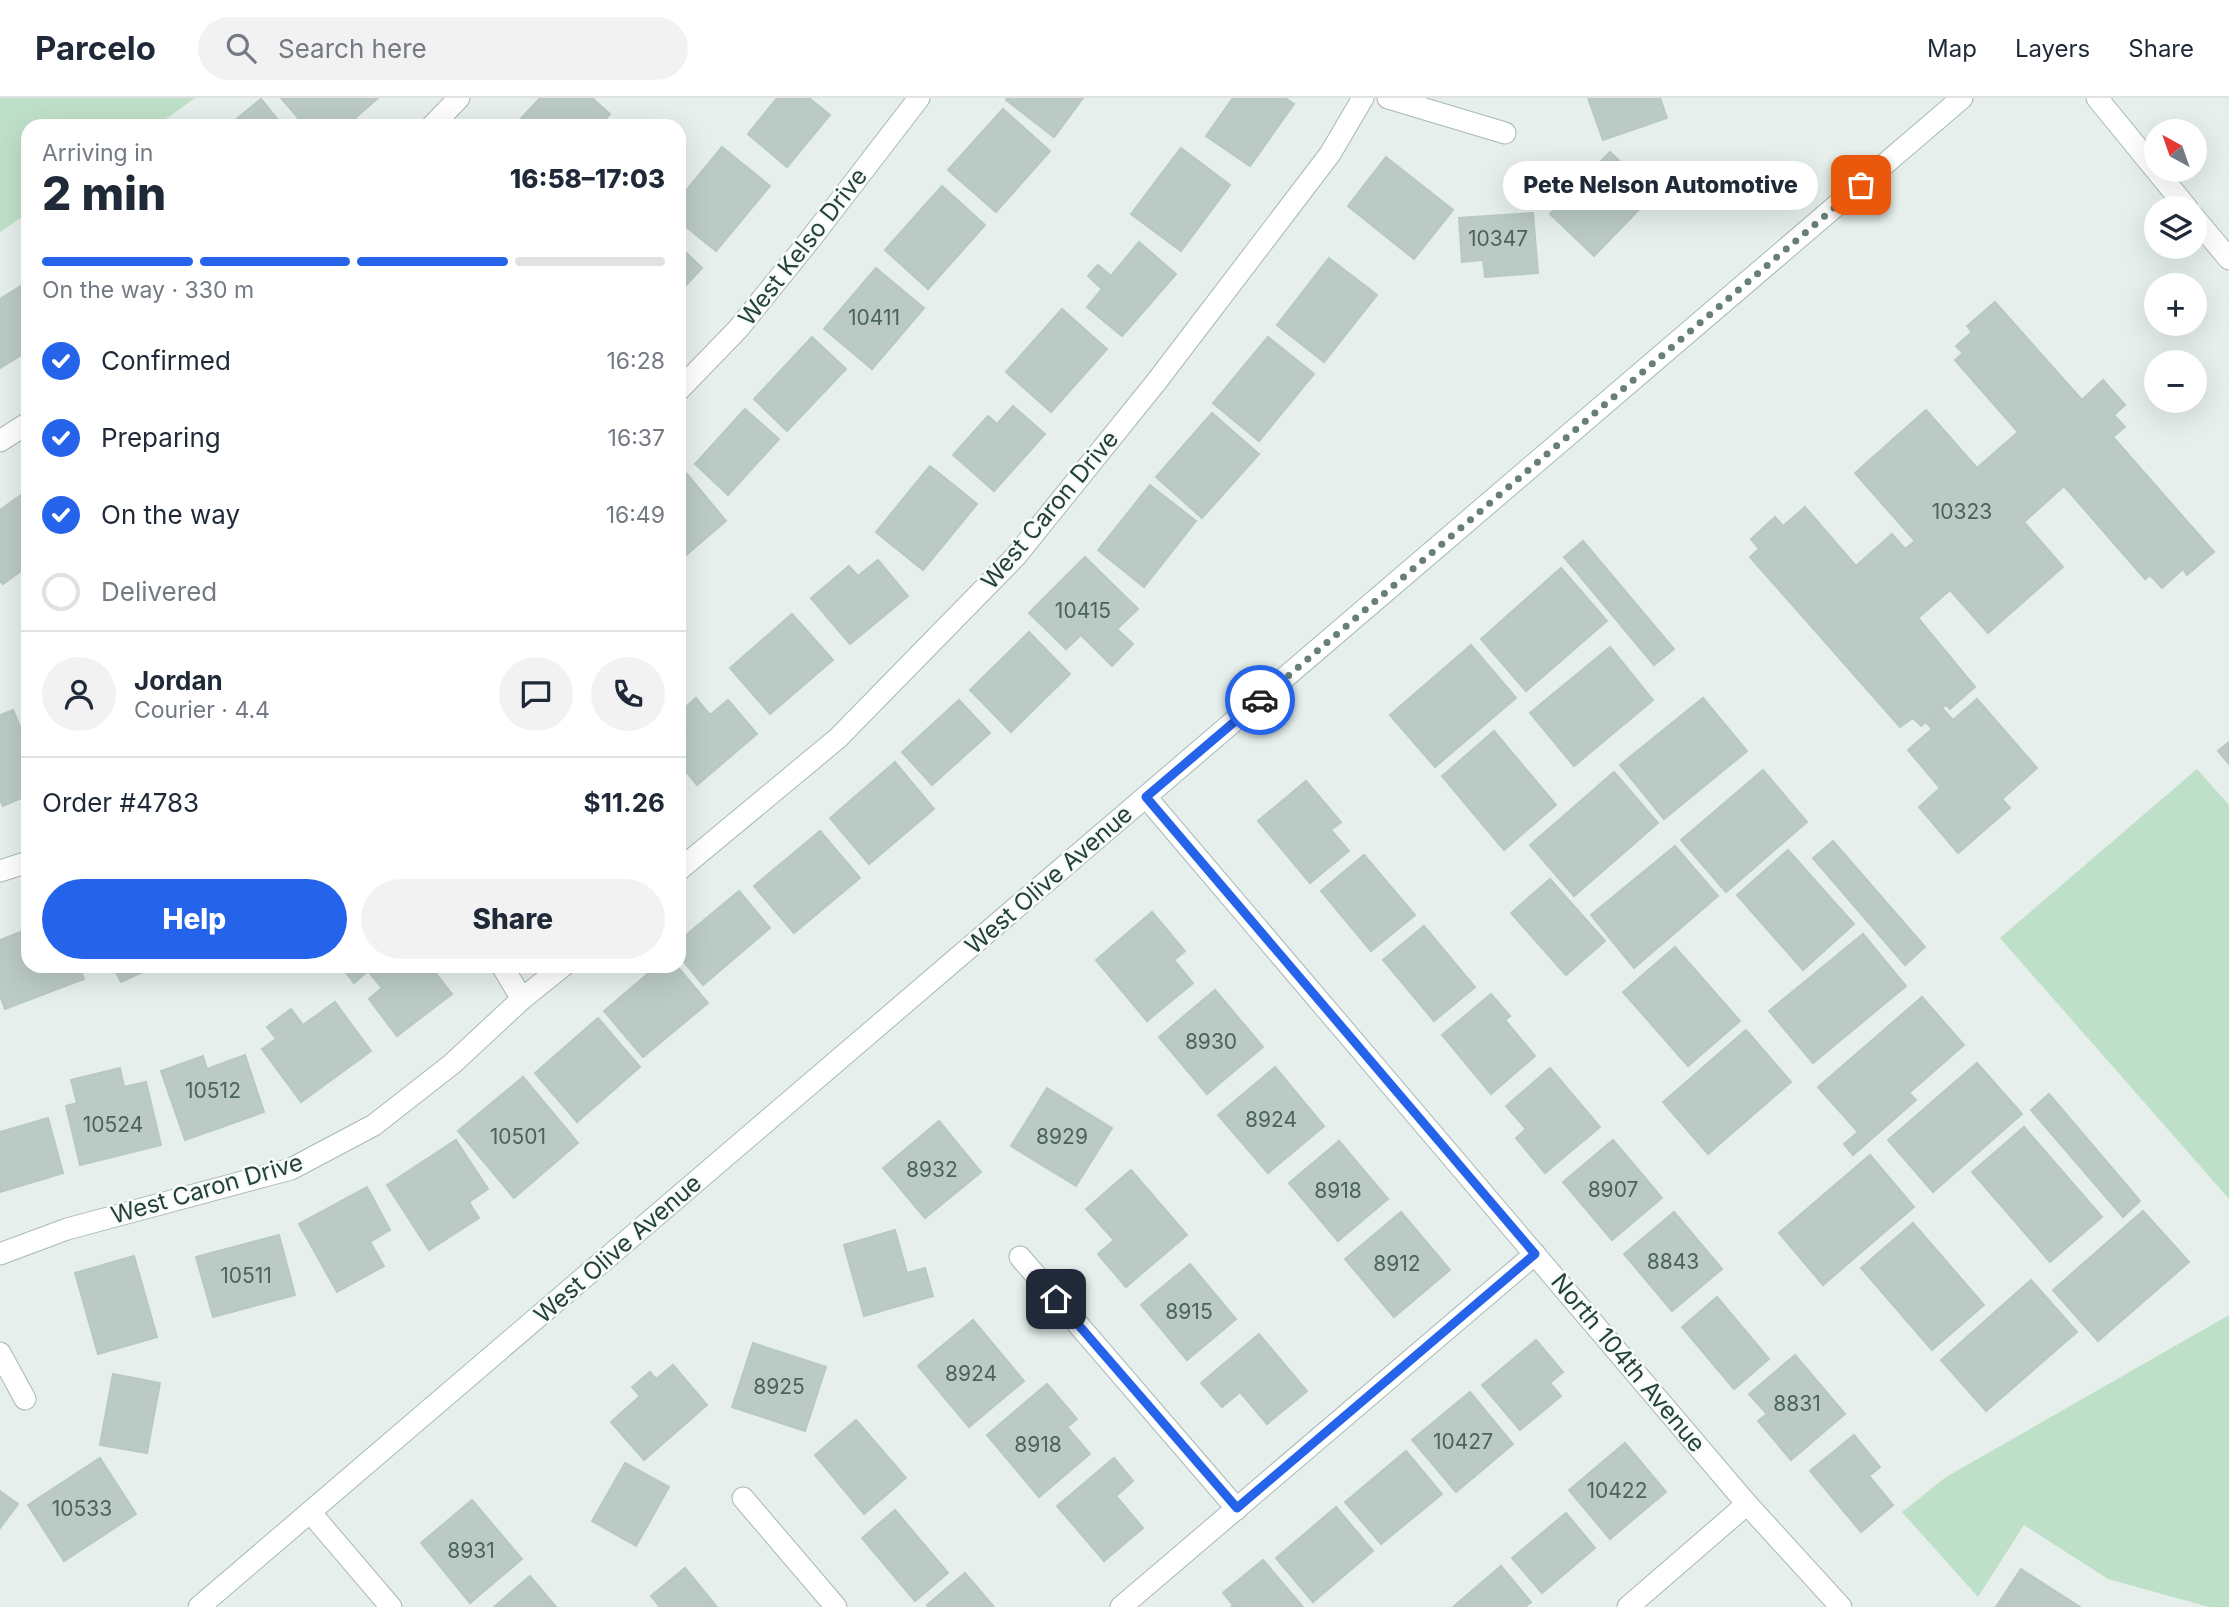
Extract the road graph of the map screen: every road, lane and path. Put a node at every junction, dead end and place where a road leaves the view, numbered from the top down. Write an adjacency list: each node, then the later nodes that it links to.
1 (459, 98): 7 (street)
2 (919, 98): 12 (street, West Kelso Drive)
3 (1363, 98): 17 (street, West Caron Drive)
4 (1388, 98): 8 (street)
5 (1962, 98): 15 (street, West Olive Avenue)
6 (2097, 98): 9 (street)
7 (439, 119)
8 (1505, 133)
9 (2177, 196)
10 (2207, 233): 11 (street)
11 (2229, 259)
12 (686, 383)
13 (21, 428): 14 (street)
14 (0, 441)
15 (1146, 797): 23 (street, North 104th Avenue); 30 (street, West Olive Avenue)
16 (21, 864): 18 (street)
17 (686, 864)
18 (0, 871)
19 (506, 973): 21 (street)
20 (554, 973): 21 (street, West Caron Drive)
21 (522, 999): 22 (street, West Caron Drive)
22 (0, 1254)
23 (1535, 1254): 28 (street, North 104th Avenue); 29 (street)
24 (1020, 1257): 29 (street)
25 (0, 1353): 26 (street)
26 (25, 1399)
27 (743, 1498): 33 (street)
28 (1748, 1504): 35 (street); 36 (street, North 104th Avenue)
29 (1237, 1508): 34 (street)
30 (310, 1512): 31 (street, West Olive Avenue); 32 (street)
31 (199, 1607)
32 (391, 1607)
33 (836, 1607)
34 (1121, 1607)
35 (1628, 1607)
36 (1841, 1607)

